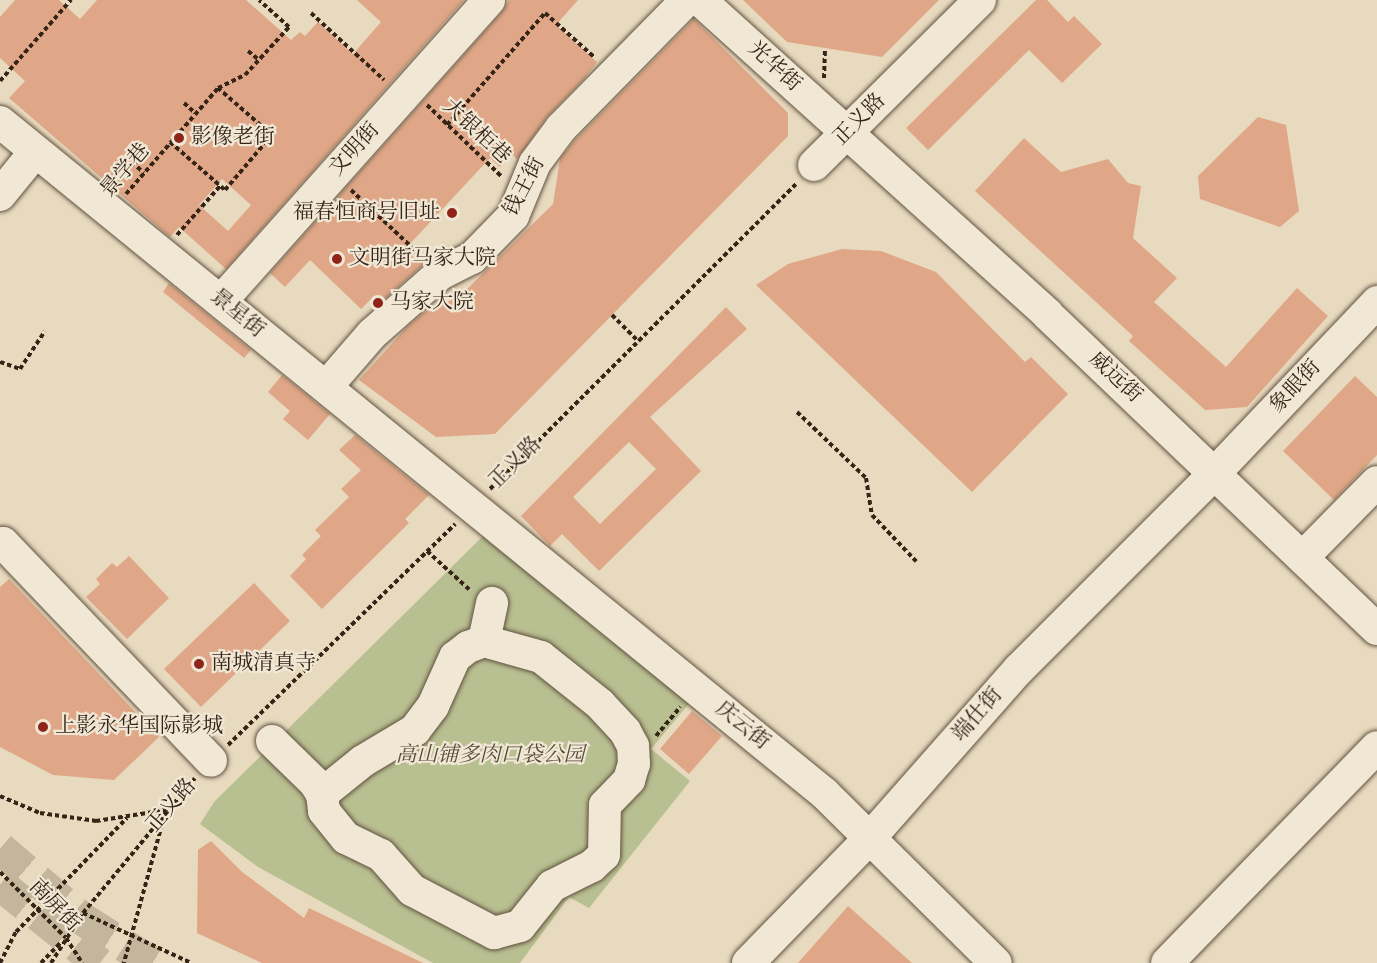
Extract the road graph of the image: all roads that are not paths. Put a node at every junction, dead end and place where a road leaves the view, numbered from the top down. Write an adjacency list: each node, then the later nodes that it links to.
1 (489, 0): 12 (street, 文明街)
2 (687, 0): 14 (street, 钱王街)
3 (980, 0): 8 (street, 正义路)
4 (707, 13): 6 (street, 光华街)
5 (764, 88): 6 (street)
6 (802, 92): 8 (street, 光华街)
7 (0, 122): 9 (street, 景星街)
8 (847, 135): 10 (street, 正义路); 15 (street, 威远街)
9 (35, 152): 11 (street); 12 (street, 景星街)
10 (814, 165)
11 (0, 195)
12 (221, 301): 14 (street, 景星街)
13 (1377, 302): 15 (street, 象眼街)
14 (327, 386): 17 (street, 景星街)
15 (1215, 473): 19 (street, 威远街); 27 (street, 端仕街)
16 (1377, 482): 19 (street)
17 (474, 505): 27 (street, 庆云街)
18 (1, 544): 25 (street)
19 (1303, 557): 21 (street, 威远街)
20 (492, 603): 22 (street)
21 (1377, 629)
22 (484, 641): 26 (street); 26 (street)
23 (272, 741): 26 (street)
24 (1377, 747): 30 (street)
25 (211, 761)
26 (322, 794)
27 (869, 839): 28 (street, 端仕街); 29 (street, 庆云街)
28 (748, 963)
29 (996, 963)
30 (1167, 963)

